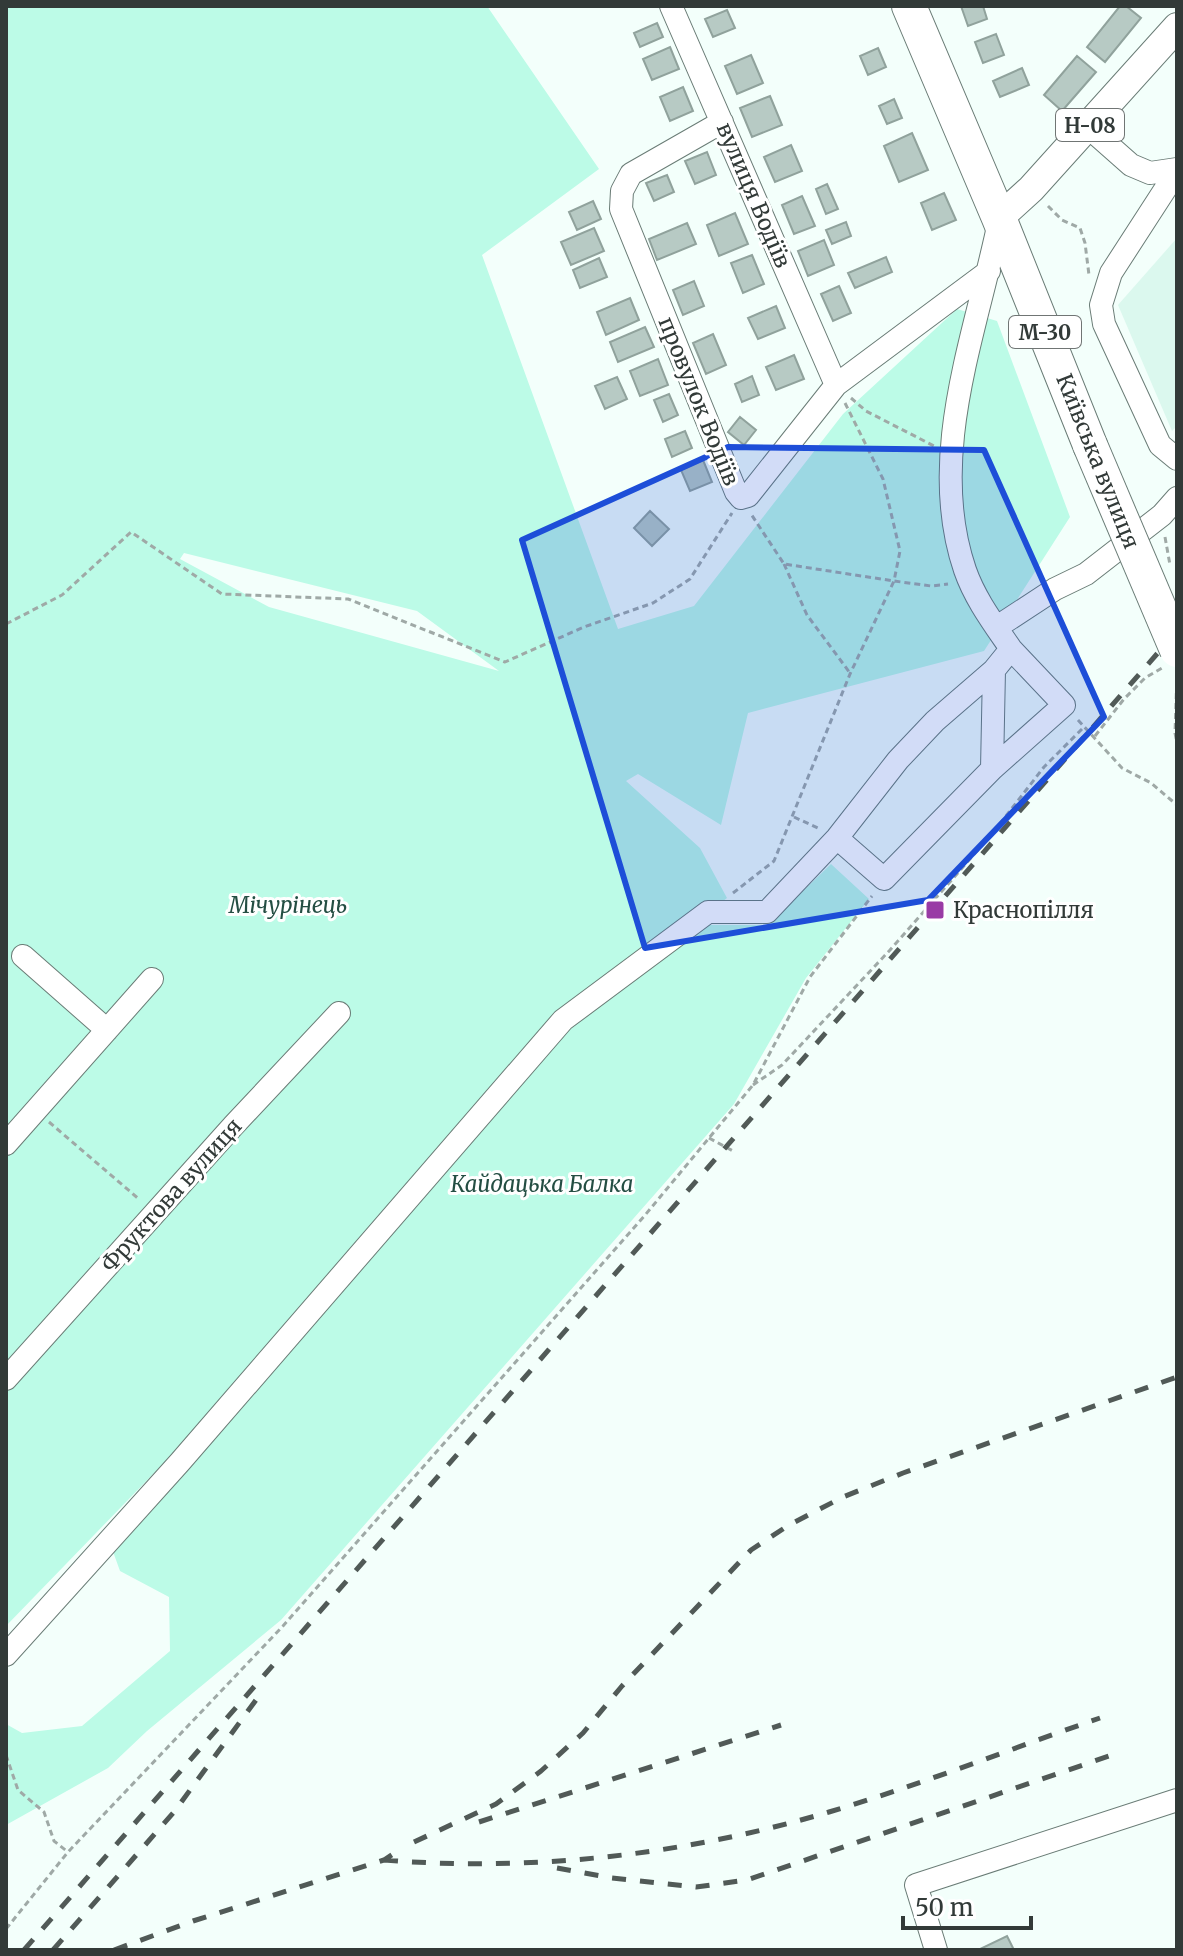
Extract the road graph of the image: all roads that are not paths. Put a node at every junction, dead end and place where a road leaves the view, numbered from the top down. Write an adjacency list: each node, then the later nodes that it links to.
1 (671, 6): 4 (street, вулиця Водіїв)
2 (909, 6): 7 (highway, Київська вулиця / М-30)
3 (1173, 39): 5 (main road, Н-08)
4 (722, 122): 9 (street, вулиця Водіїв); 9 (street, провулок Водіїв)
5 (1088, 127): 6 (street); 7 (main road, Н-08)
6 (1177, 170): 10 (street)
7 (999, 218): 8 (street); 14 (highway, Київська вулиця / М-30, bridge)
8 (989, 271): 9 (street, провулок Водіїв); 12 (street)
9 (836, 385)
10 (1176, 464)
11 (1177, 498): 12 (street)
12 (997, 627): 13 (street)
13 (1011, 649): 15 (street); 16 (street)
14 (1170, 659)
15 (994, 670): 16 (street); 17 (street)
16 (992, 769): 17 (street)
17 (837, 838): 24 (street)
18 (23, 956): 21 (street)
19 (152, 979): 21 (street)
20 (339, 1013): 23 (street, Фруктова вулиця)
21 (107, 1030): 22 (street)
22 (6, 1144)
23 (6, 1379)
24 (6, 1655)
25 (1177, 1800): 26 (street)
26 (936, 1950)

